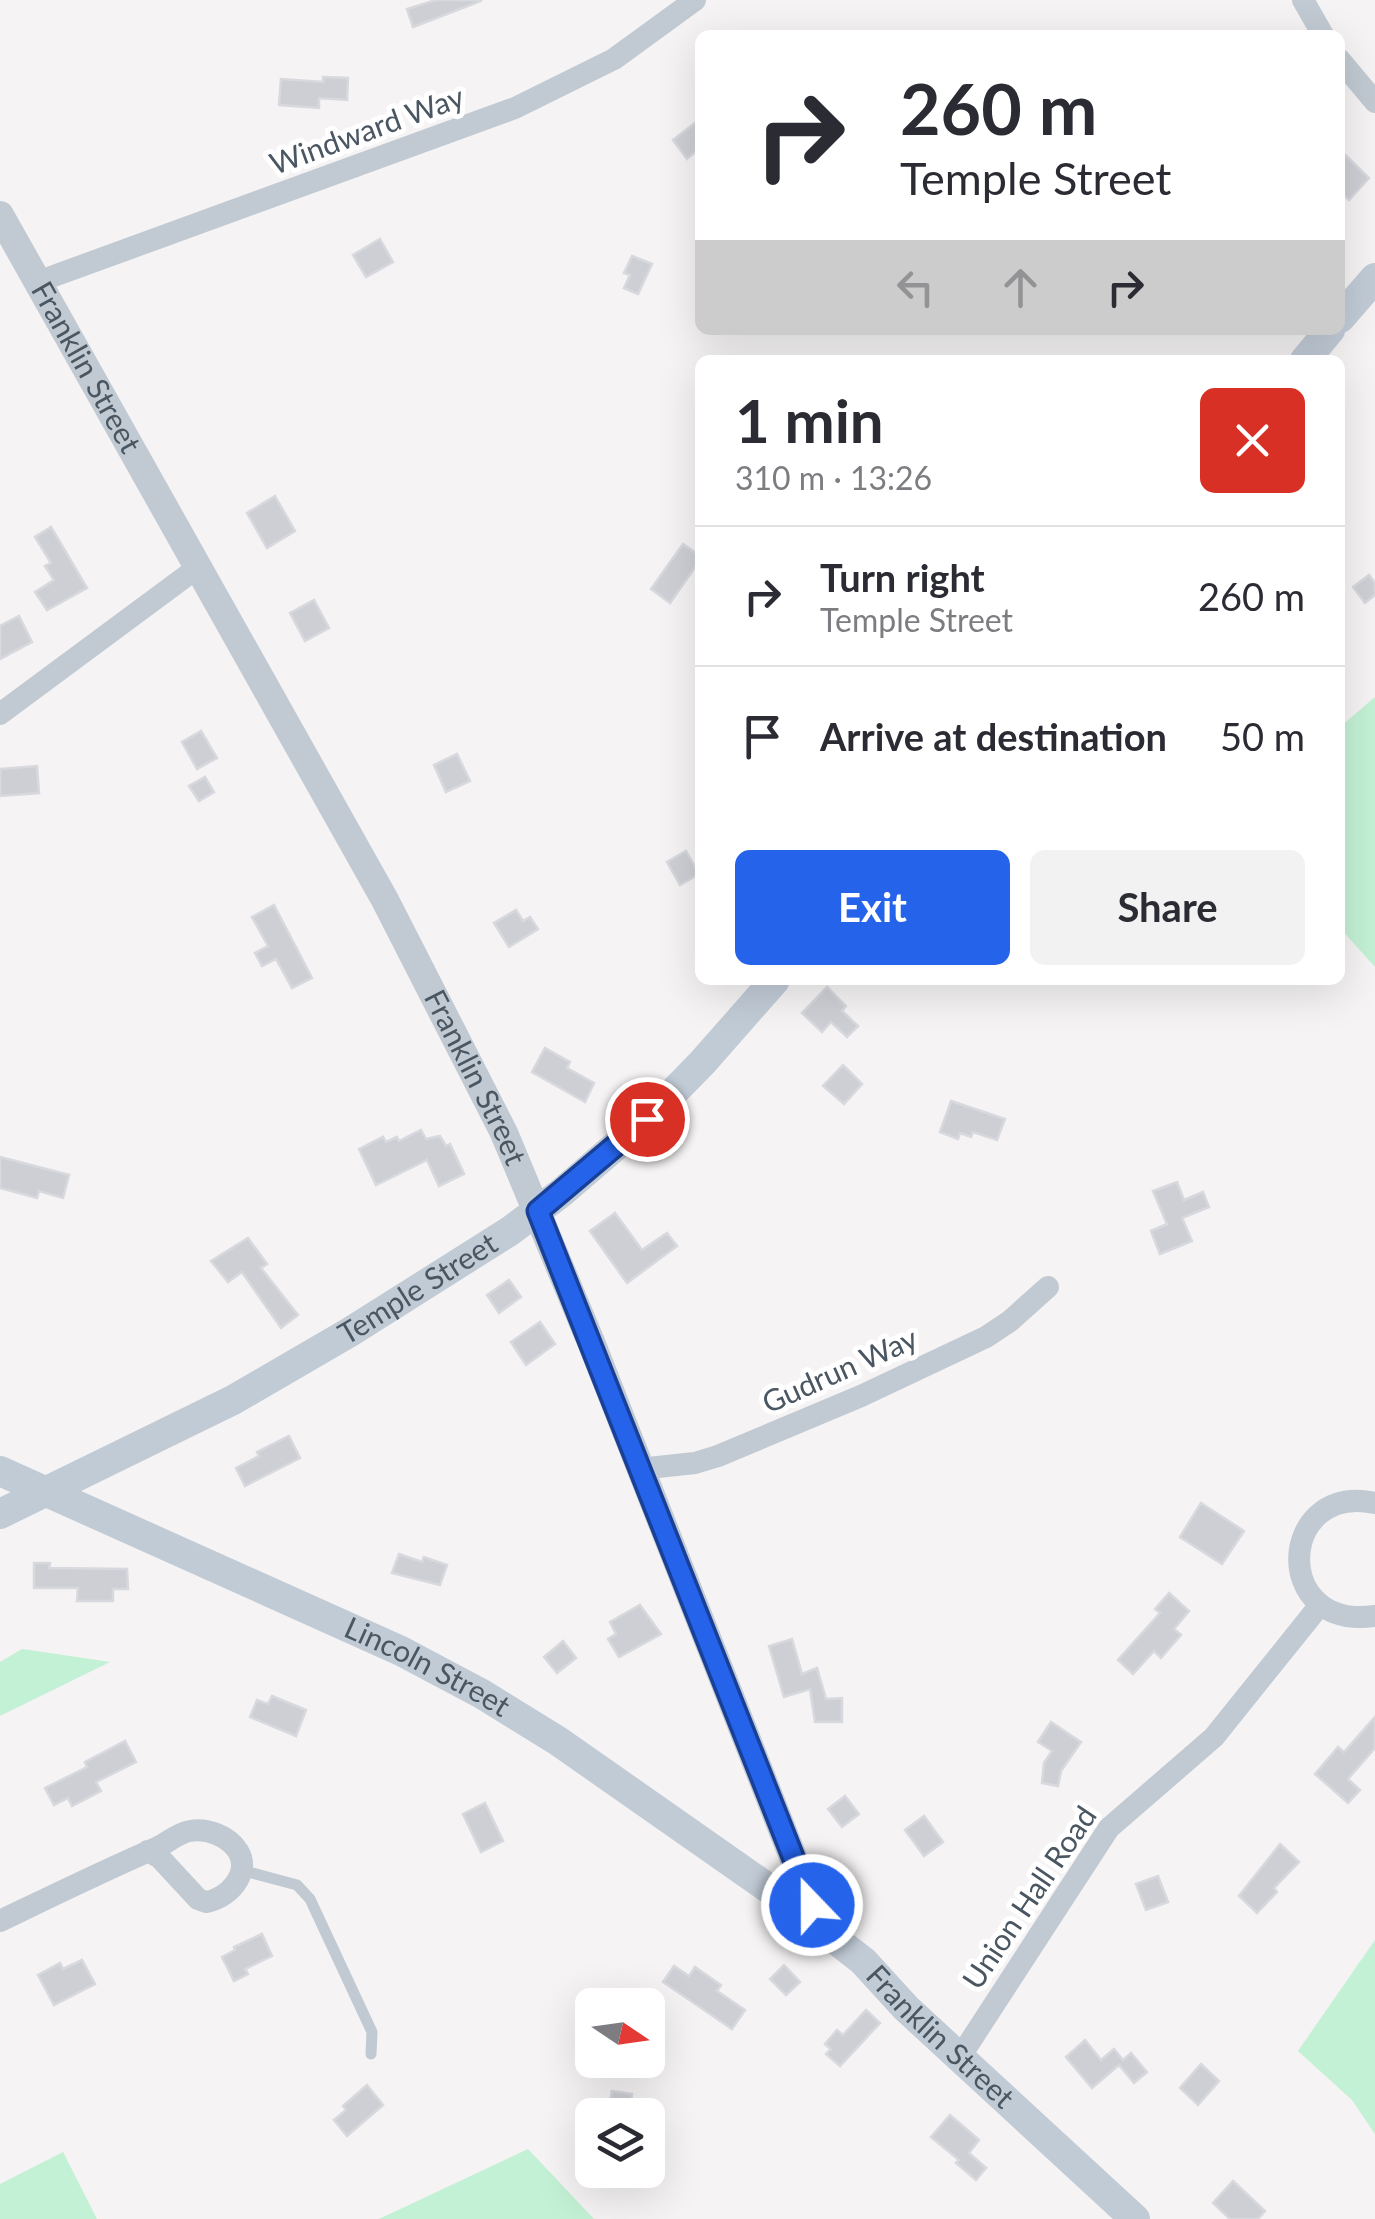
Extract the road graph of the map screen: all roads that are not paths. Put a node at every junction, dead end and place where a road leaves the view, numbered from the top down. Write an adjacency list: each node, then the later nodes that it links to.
1 (696, 0): 8 (street, Windward Way)
2 (1303, 0): 3 (street)
3 (1320, 30)
4 (1345, 66): 5 (street)
5 (1375, 102)
6 (0, 215): 8 (street, Franklin Street)
7 (1375, 278): 9 (main road)
8 (40, 282): 12 (street, Franklin Street)
9 (1345, 312)
10 (1326, 335): 11 (main road)
11 (1309, 355)
12 (197, 568): 13 (street); 15 (street, Franklin Street)
13 (0, 714)
14 (771, 985): 15 (main road, Temple Street)
15 (538, 1211): 17 (street, Franklin Street); 19 (main road, Temple Street)
16 (1048, 1287): 17 (street, Gudrun Way)
17 (640, 1469): 27 (street, Franklin Street)
18 (0, 1471): 19 (main road, Lincoln Street)
19 (47, 1490): 21 (main road, Temple Street); 27 (main road, Lincoln Street)
20 (1375, 1502): 22 (street)
21 (0, 1514)
22 (1320, 1605): 23 (street); 29 (street, Union Hall Road)
23 (1375, 1616)
24 (148, 1851): 25 (street); 25 (street); 26 (street)
25 (241, 1870): 28 (lane)
26 (0, 1921)
27 (820, 1926): 29 (main road, Franklin Street)
28 (371, 2054)
29 (960, 2057): 30 (main road, Franklin Street)
30 (1135, 2219)

